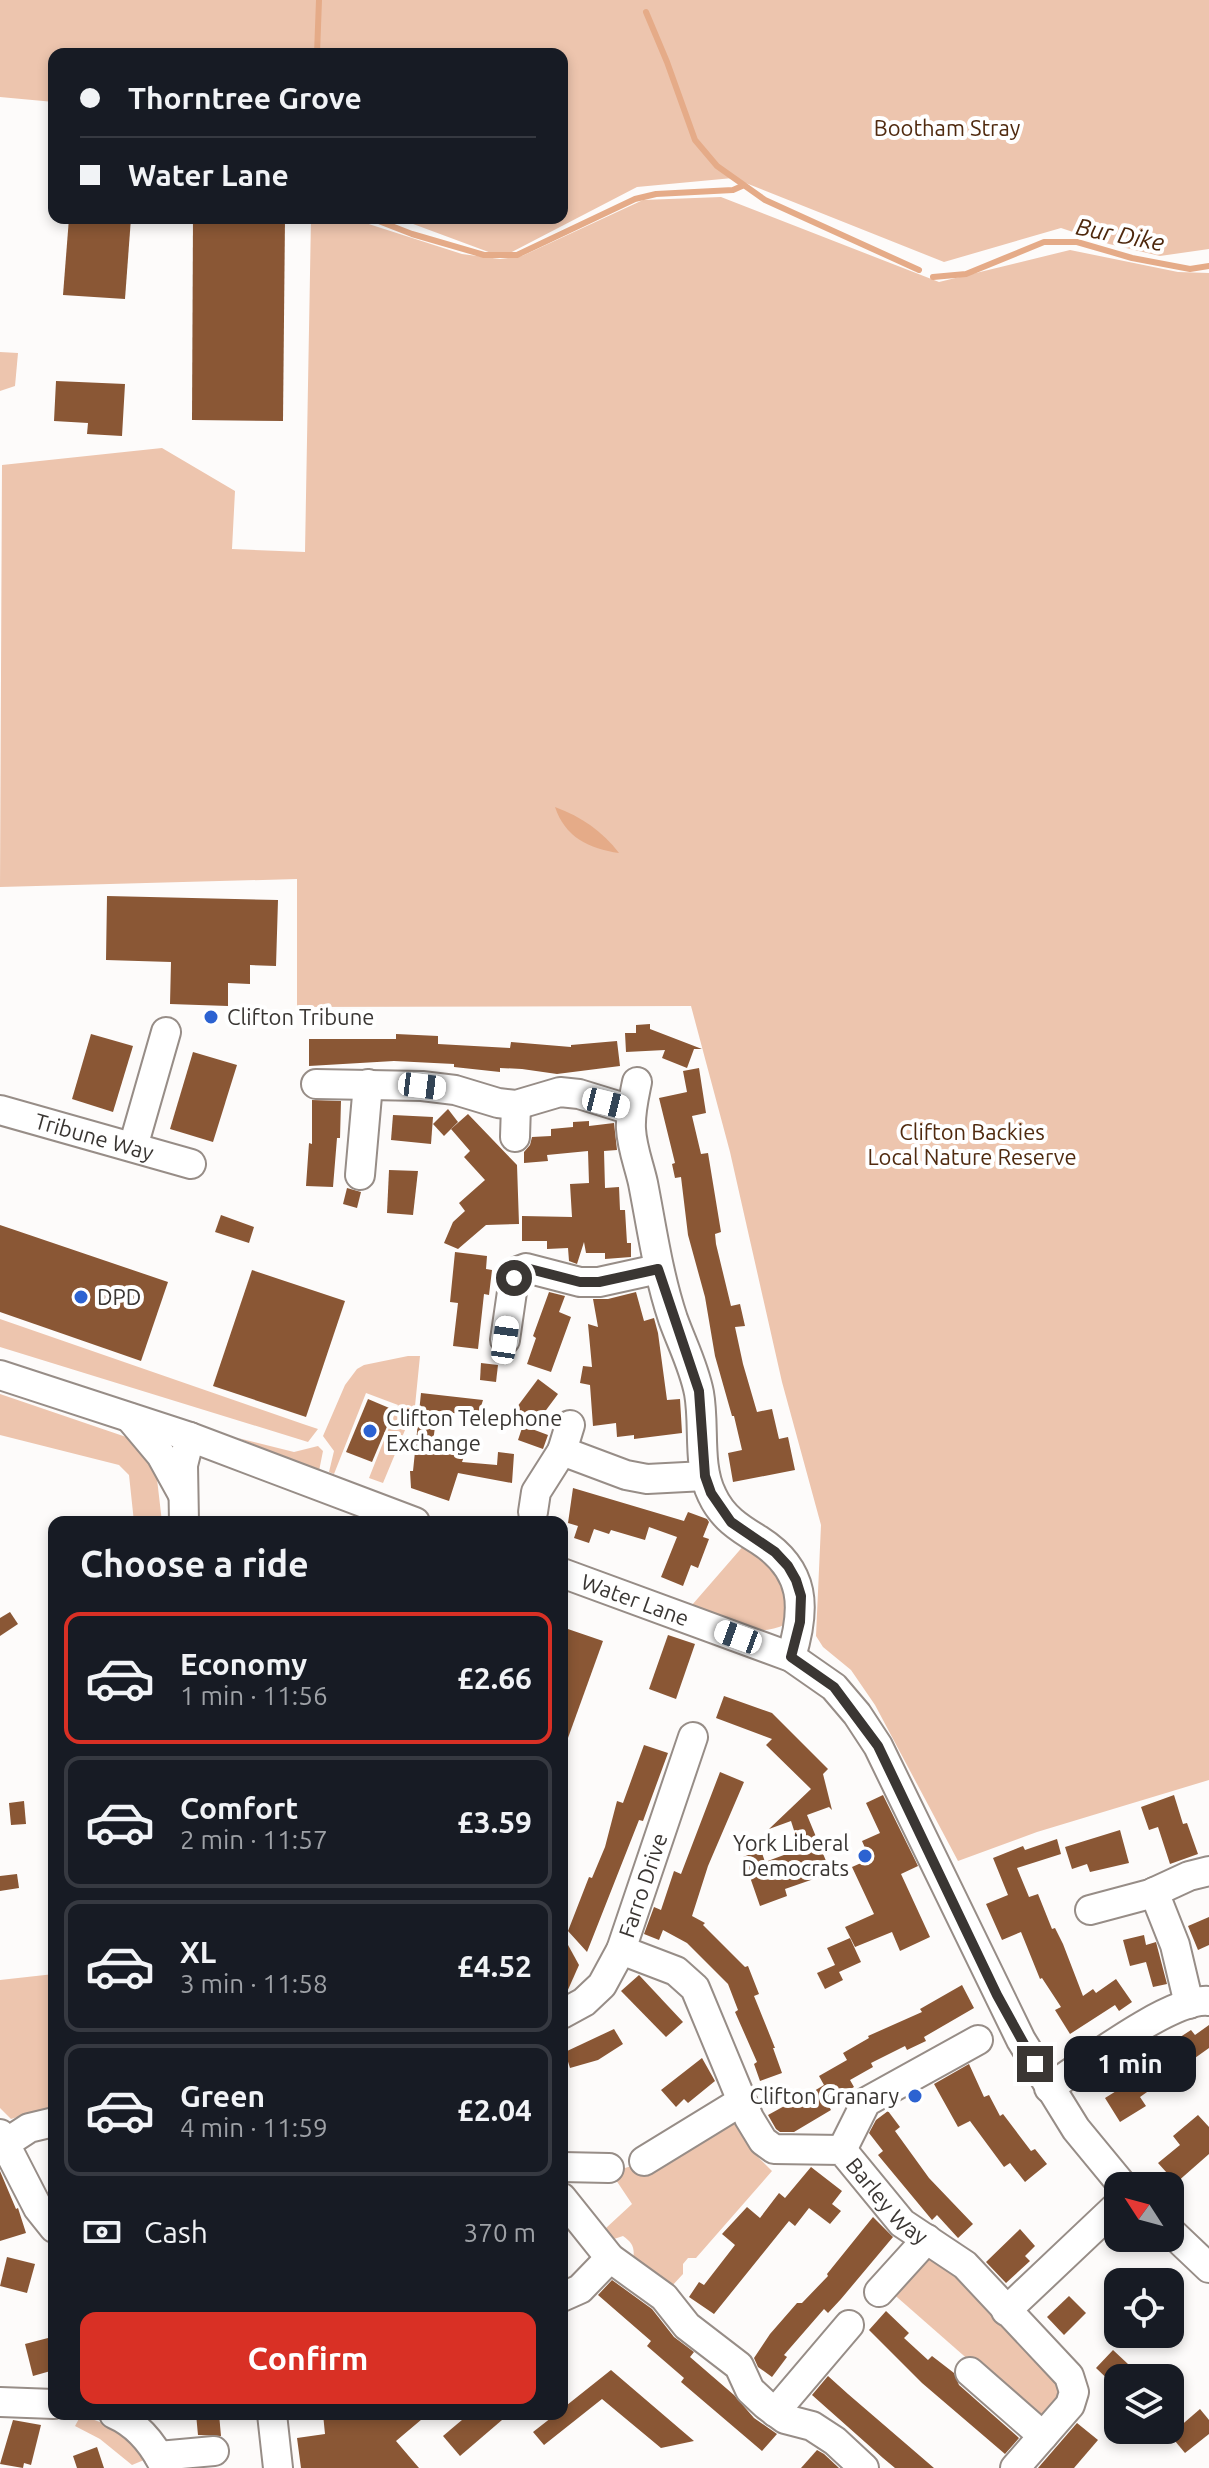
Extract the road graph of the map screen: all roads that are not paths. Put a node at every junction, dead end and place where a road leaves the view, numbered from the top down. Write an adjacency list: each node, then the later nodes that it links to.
1 (166, 1032): 9 (street)
2 (637, 1082): 7 (street)
3 (316, 1084): 4 (street)
4 (368, 1084): 5 (street); 11 (street)
5 (516, 1105): 7 (street); 8 (street)
6 (0, 1110): 9 (street, Tribune Way)
7 (631, 1110): 12 (street)
8 (515, 1137)
9 (133, 1147): 10 (street, Tribune Way)
10 (191, 1164)
11 (360, 1175)
12 (658, 1269): 13 (street); 17 (street)
13 (505, 1340)
14 (0, 1375): 15 (street)
15 (129, 1417): 16 (street); 18 (street)
16 (190, 1437): 18 (street); 21 (street)
17 (705, 1476): 19 (street); 23 (street)
18 (182, 1493): 20 (street)
19 (533, 1512)
20 (184, 1516)
21 (399, 1516)
22 (568, 1575): 23 (street, Water Lane)
23 (791, 1657): 32 (street, Water Lane)
24 (693, 1737): 28 (street, Farro Drive)
25 (1209, 1871): 26 (street)
26 (1154, 1892): 27 (street); 29 (street)
27 (1085, 1915)
28 (621, 1950): 30 (street, Farro Drive); 33 (street, Barley Way)
29 (1199, 2002): 32 (street)
30 (568, 2011)
31 (978, 2040): 36 (street)
32 (1049, 2088): 40 (street, Water Lane)
33 (742, 2101): 36 (street, Barley Way); 37 (street)
34 (48, 2123): 35 (street)
35 (3, 2139): 43 (street)
36 (842, 2150): 44 (street, Barley Way)
37 (644, 2161)
38 (568, 2167): 39 (street)
39 (609, 2168)
40 (1111, 2172)
41 (568, 2206): 46 (street)
42 (1104, 2218): 50 (street)
43 (48, 2220)
44 (927, 2239): 48 (street); 50 (street, Barley Way)
45 (1184, 2244): 47 (street)
46 (610, 2258): 49 (street); 55 (street)
47 (1209, 2268)
48 (879, 2292)
49 (568, 2294)
50 (1006, 2311): 58 (street, Barley Way)
51 (849, 2325): 55 (street)
52 (970, 2372): 58 (street)
53 (0, 2402): 54 (street)
54 (48, 2404)
55 (775, 2412): 62 (street)
56 (125, 2420): 60 (street)
57 (273, 2420): 61 (street)
58 (1043, 2436): 63 (street)
59 (214, 2451): 60 (street)
60 (162, 2462)
61 (278, 2468)
62 (864, 2468)
63 (1015, 2468)

